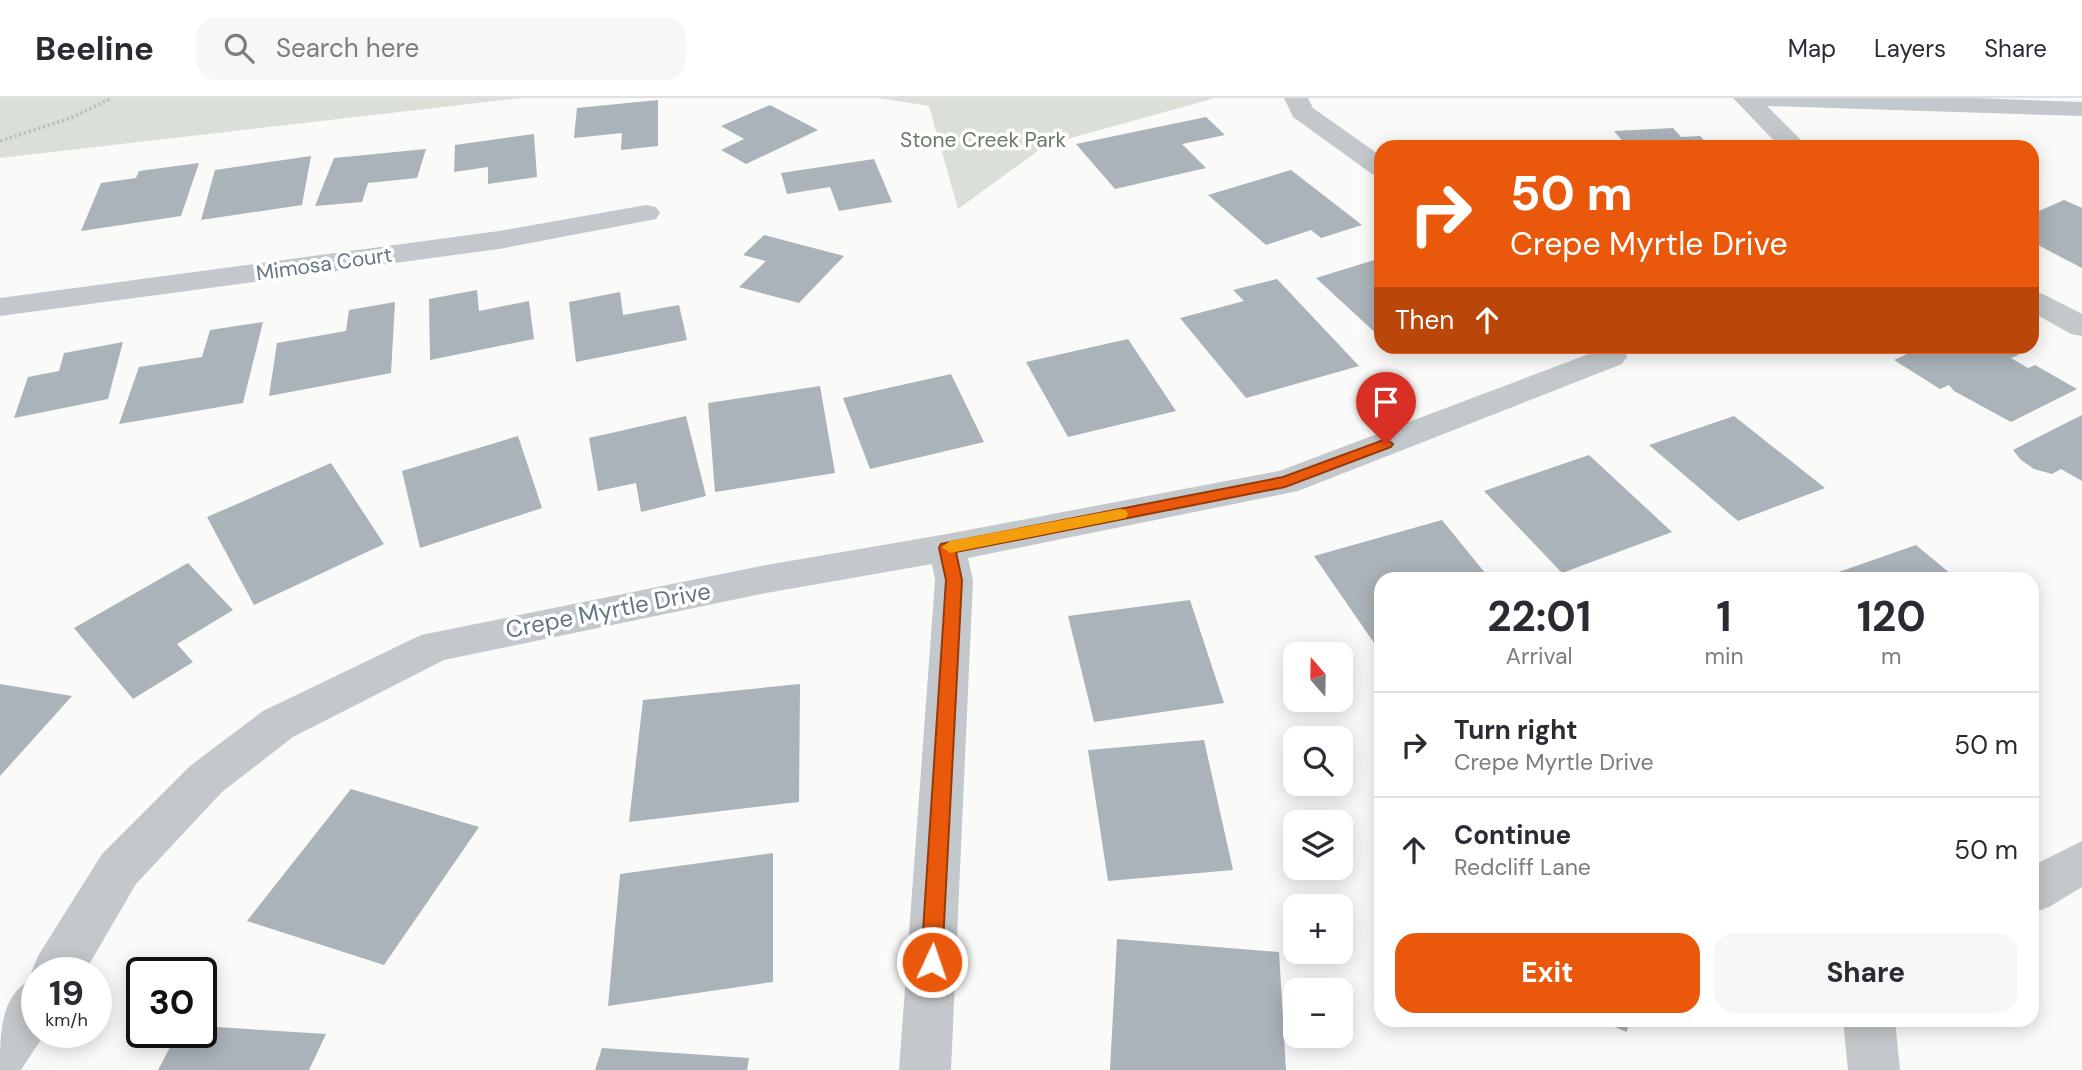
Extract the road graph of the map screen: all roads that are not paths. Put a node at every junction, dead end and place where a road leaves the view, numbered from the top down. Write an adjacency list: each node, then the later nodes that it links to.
1 (1296, 98): 6 (street)
2 (1745, 98): 5 (street)
3 (1751, 98): 4 (street)
4 (2082, 109)
5 (1788, 140)
6 (1374, 164)
7 (646, 213): 9 (street, Mimosa Court)
8 (2039, 304): 10 (street)
9 (0, 307)
10 (2082, 327)
11 (1610, 354): 12 (street, Crepe Myrtle Drive)
12 (947, 548): 15 (street, Crepe Myrtle Drive); 19 (street)
13 (2082, 862): 14 (street)
14 (2039, 887)
15 (67, 957)
16 (21, 1025): 18 (street)
17 (1870, 1027): 20 (street)
18 (0, 1055)
19 (925, 1070)
20 (1874, 1070)

